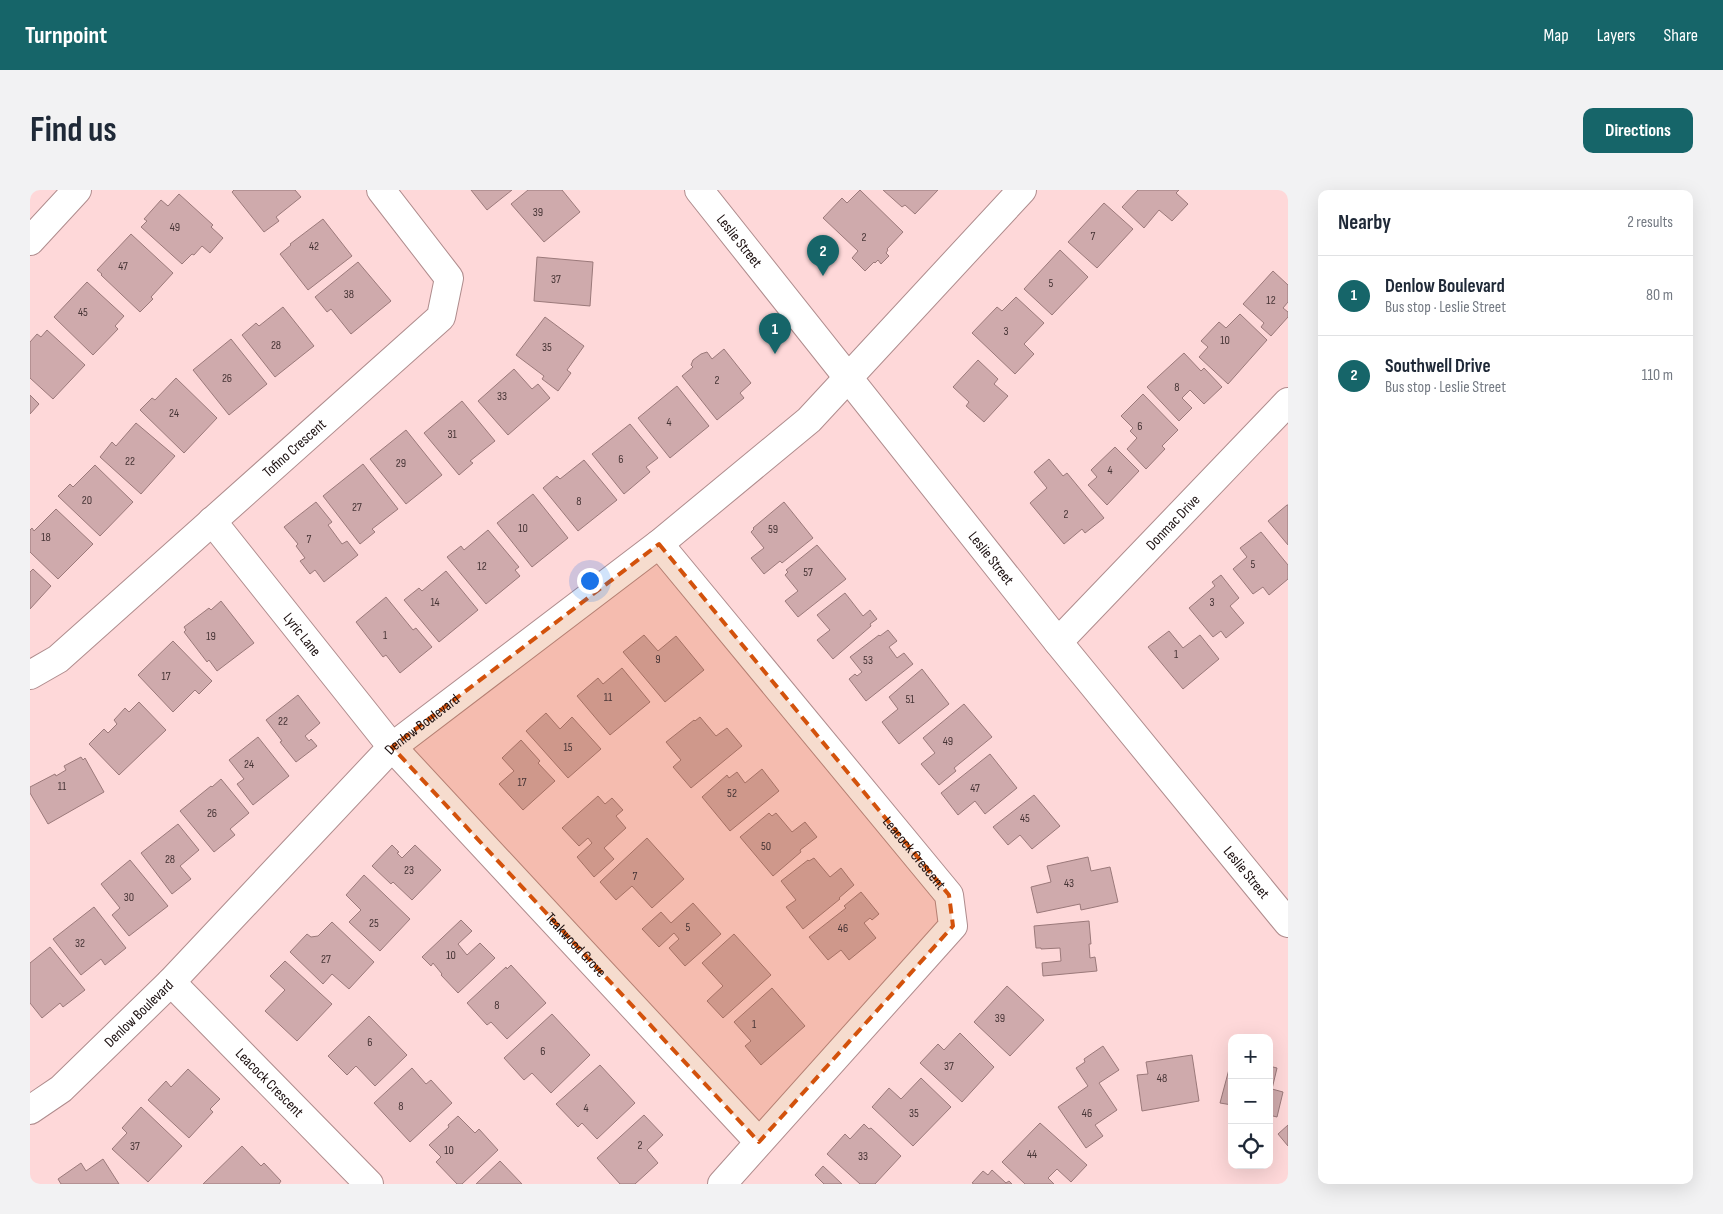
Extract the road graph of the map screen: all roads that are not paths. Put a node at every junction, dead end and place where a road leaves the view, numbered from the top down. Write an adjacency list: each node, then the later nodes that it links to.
1 (77, 190): 5 (street)
2 (381, 190): 8 (street, Tofino Crescent)
3 (699, 190): 6 (street, Leslie Street)
4 (1022, 190): 6 (street, Denlow Boulevard)
5 (30, 241)
6 (850, 378): 9 (street, Denlow Boulevard); 10 (street, Leslie Street)
7 (1288, 402): 10 (street, Donmac Drive)
8 (212, 521): 11 (street, Tofino Crescent); 12 (street, Lyric Lane)
9 (659, 544): 12 (street, Denlow Boulevard); 16 (street, Leacock Crescent)
10 (1058, 642): 13 (street, Leslie Street)
11 (30, 675)
12 (392, 747): 14 (street, Denlow Boulevard); 16 (street, Teakwood Grove)
13 (1288, 923)
14 (171, 982): 15 (street, Denlow Boulevard); 17 (street, Leacock Crescent)
15 (30, 1110)
16 (759, 1142): 18 (street, Leacock Crescent)
17 (369, 1184)
18 (722, 1184)

